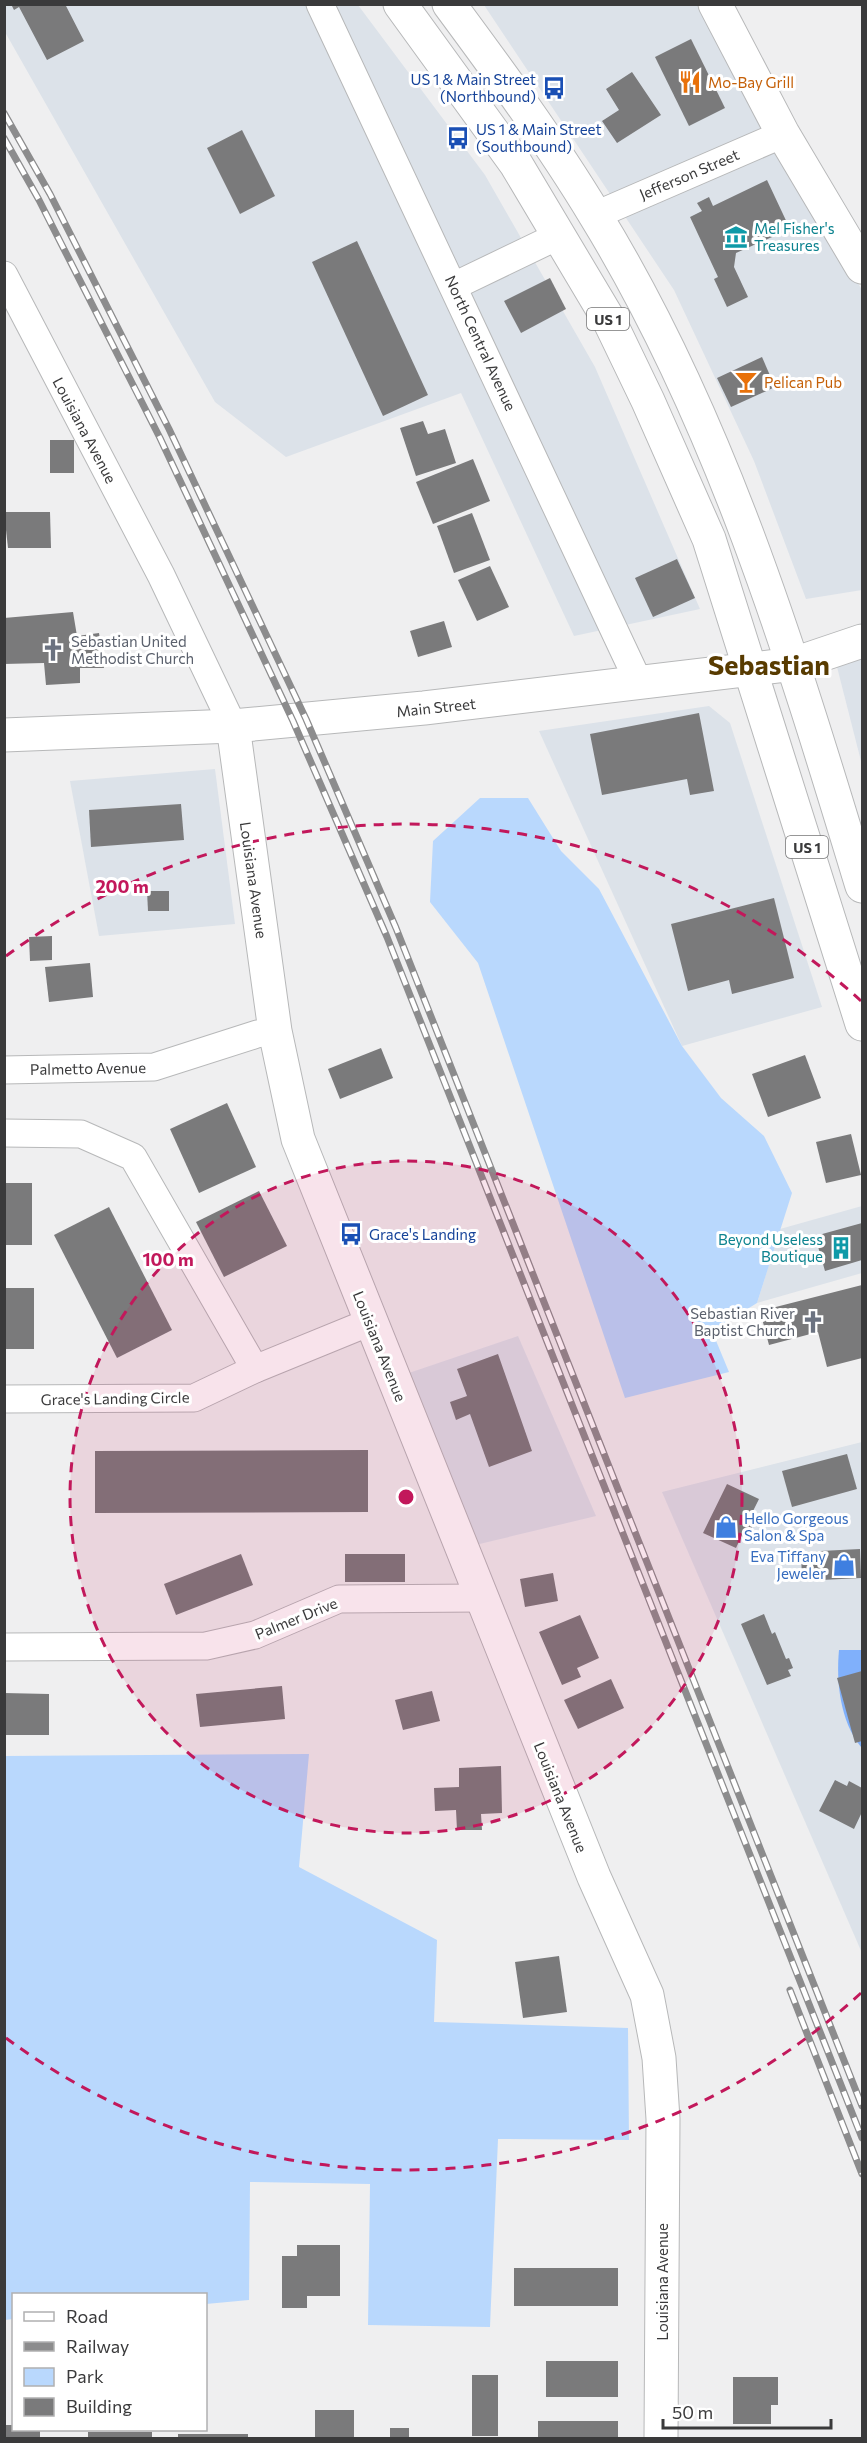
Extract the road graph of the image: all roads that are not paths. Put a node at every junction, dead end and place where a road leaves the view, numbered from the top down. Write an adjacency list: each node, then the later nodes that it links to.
1 (320, 4): 10 (street, North Central Avenue)
2 (400, 4): 7 (street, US 1)
3 (449, 4): 6 (street, US 1)
4 (716, 4): 5 (street)
5 (783, 135): 6 (street, Jefferson Street); 8 (street)
6 (596, 215): 12 (street, US 1)
7 (560, 235): 10 (street); 13 (street, US 1)
8 (862, 267)
9 (4, 275): 15 (street, Louisiana Avenue)
10 (454, 286): 14 (street, North Central Avenue)
11 (862, 641): 12 (street, Main Street)
12 (794, 663): 13 (street, Main Street); 17 (street, US 1)
13 (752, 669): 14 (street, Main Street); 18 (street, US 1)
14 (639, 683): 15 (street, Main Street)
15 (233, 726): 16 (street, Main Street); 19 (street, Louisiana Avenue)
16 (4, 735)
17 (862, 886)
18 (862, 1024)
19 (275, 1031): 20 (street, Palmetto Avenue); 22 (street, Louisiana Avenue)
20 (4, 1070)
21 (4, 1133): 23 (street)
22 (370, 1322): 23 (street, Grace's Landing Circle); 25 (street, Louisiana Avenue)
23 (255, 1369): 24 (street, Grace's Landing Circle)
24 (4, 1399)
25 (481, 1598): 26 (street, Palmer Drive); 27 (street, Louisiana Avenue)
26 (4, 1647)
27 (661, 2439)

